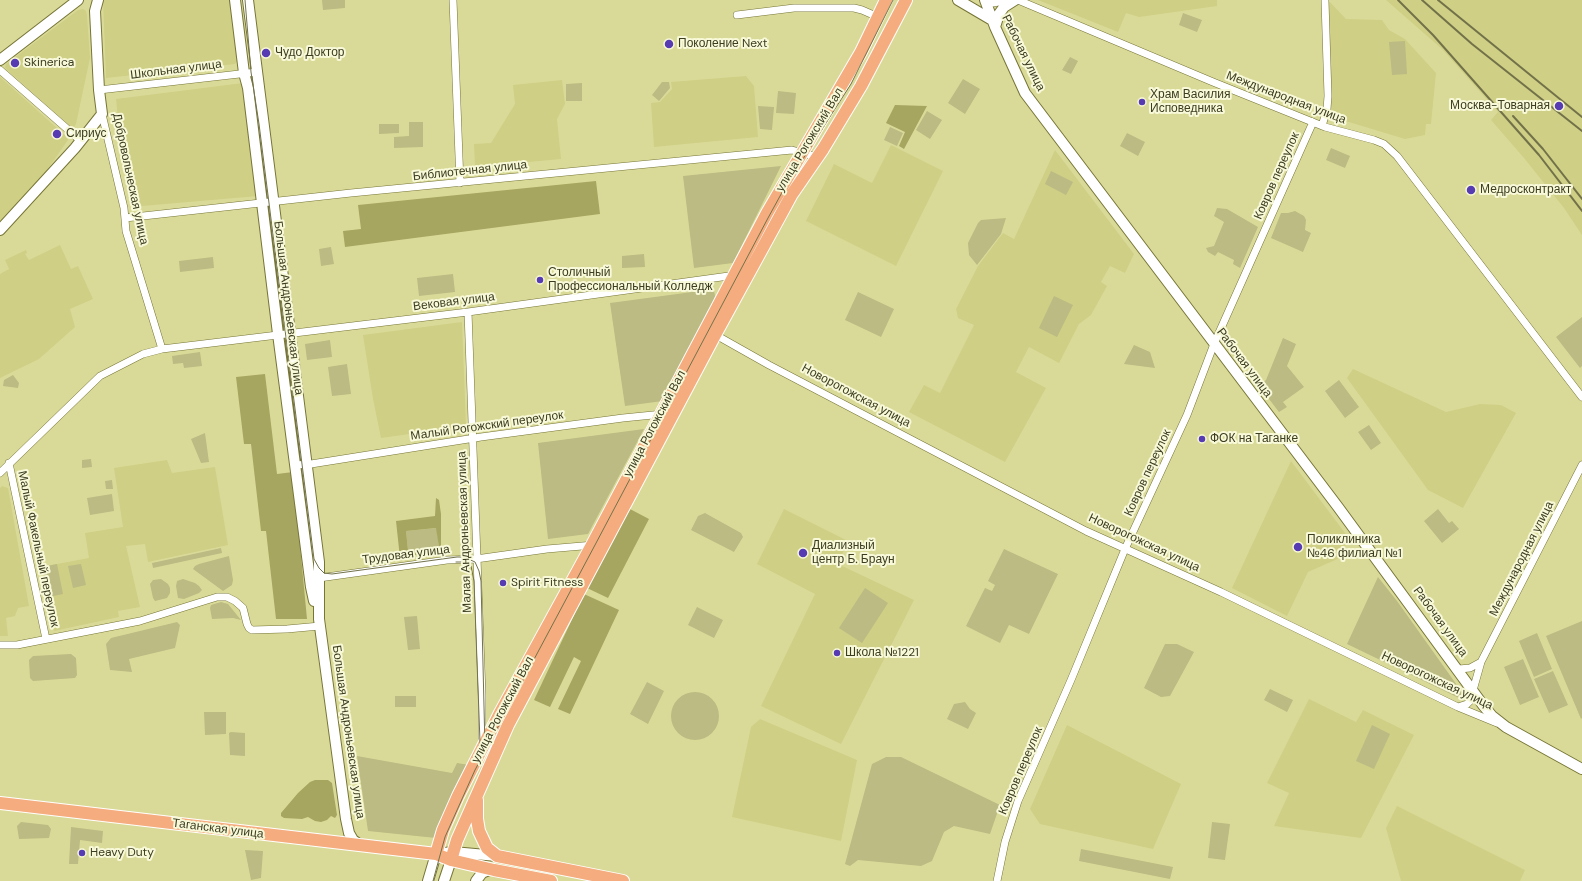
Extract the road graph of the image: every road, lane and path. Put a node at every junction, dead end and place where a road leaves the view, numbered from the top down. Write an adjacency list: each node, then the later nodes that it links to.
1 (78, 0): 17 (street)
2 (92, 0): 13 (street)
3 (98, 0): 13 (street)
4 (235, 0): 20 (street, Большая Андроньевская улица)
5 (248, 0): 19 (street, Большая Андроньевская улица)
6 (452, 0): 28 (street)
7 (886, 0): 15 (main road, улица Рогожский Вал)
8 (906, 0): 27 (main road, улица Рогожский Вал)
9 (1015, 0): 10 (street); 16 (street); 23 (street, Международная улица)
10 (986, 1): 12 (street); 16 (street, Рабочая улица)
11 (1325, 1): 24 (street)
12 (962, 2): 16 (street)
13 (95, 11): 21 (street, Добровольческая улица)
14 (736, 15): 15 (street)
15 (878, 17): 26 (main road, улица Рогожский Вал)
16 (993, 24): 40 (street, Рабочая улица)
17 (0, 60)
18 (0, 70): 25 (street)
19 (256, 72): 20 (street, Школьная улица); 29 (street, Большая Андроньевская улица)
20 (244, 73): 21 (street, Школьная улица); 30 (street, Большая Андроньевская улица)
21 (99, 90): 22 (street, Добровольческая улица)
22 (102, 114): 25 (street); 31 (street, Добровольческая улица)
23 (1313, 122): 24 (street, Международная улица); 40 (street, Ковров переулок)
24 (1322, 126): 42 (street, Международная улица)
25 (81, 141): 32 (street)
26 (802, 152): 27 (street, Библиотечная улица); 28 (street, Библиотечная улица); 33 (main road, улица Рогожский Вал)
27 (817, 157): 34 (main road, улица Рогожский Вал)
28 (460, 183): 29 (street, Библиотечная улица)
29 (274, 202): 30 (street, Библиотечная улица); 37 (street, Большая Андроньевская улица)
30 (261, 203): 31 (street, Библиотечная улица); 38 (street, Большая Андроньевская улица)
31 (125, 218): 41 (street, Добровольческая улица)
32 (0, 230)
33 (735, 275): 34 (street, Вековая улица); 35 (street, Вековая улица); 36 (main road, улица Рогожский Вал)
34 (748, 278): 39 (main road, улица Рогожский Вал)
35 (468, 312): 37 (street, Вековая улица); 44 (street, Малая Андроньевская улица)
36 (710, 320): 39 (street); 43 (main road, улица Рогожский Вал)
37 (291, 333): 38 (street, Вековая улица); 46 (street, Большая Андроньевская улица)
38 (278, 334): 41 (street, Вековая улица); 47 (street, Большая Андроньевская улица)
39 (715, 335): 43 (main road, улица Рогожский Вал); 51 (street, Новорогожская улица)
40 (1214, 344): 51 (street, Ковров переулок); 58 (street, Рабочая улица)
41 (162, 349): 45 (street, Вековая улица)
42 (1582, 397)
43 (666, 416): 44 (street, Малый Рогожский переулок); 50 (main road, улица Рогожский Вал)
44 (472, 439): 46 (street, Малый Рогожский переулок); 52 (street, Малая Андроньевская улица)
45 (9, 463): 49 (street, Вековая улица); 55 (street, Малый Факельный переулок)
46 (306, 464): 47 (street, Малый Рогожский переулок); 53 (street, Большая Андроньевская улица)
47 (295, 465): 54 (street, Большая Андроньевская улица)
48 (1582, 465): 57 (street, Международная улица)
49 (0, 473)
50 (597, 547): 52 (street, Трудовая улица); 62 (main road, улица Рогожский Вал); 64 (main road, улица Рогожский Вал)
51 (1125, 550): 60 (street, Новорогожская улица); 76 (street, Ковров переулок)
52 (476, 559): 53 (street, Трудовая улица); 62 (street, Малая Андроньевская улица)
53 (319, 578): 54 (street, Большая Андроньевская улица)
54 (319, 623): 55 (street); 66 (street, Большая Андроньевская улица)
55 (46, 639): 56 (street)
56 (0, 645)
57 (1481, 662): 58 (street); 59 (street, Международная улица)
58 (1459, 669): 59 (street, Рабочая улица)
59 (1474, 690): 60 (street); 61 (street, Рабочая улица)
60 (1458, 707): 61 (street, Новорогожская улица)
61 (1506, 727): 63 (street, Новорогожская улица)
62 (482, 750): 67 (main road, улица Рогожский Вал)
63 (1582, 769)
64 (479, 789): 68 (main road, улица Рогожский Вал); 69 (main road)
65 (0, 803): 66 (main road, Таганская улица)
66 (360, 845): 67 (main road, Таганская улица)
67 (436, 854): 68 (main road, Таганская улица); 71 (street)
68 (452, 856): 69 (street); 70 (main road, Таганская улица); 72 (street)
69 (497, 856): 75 (main road)
70 (494, 870): 73 (street); 74 (main road, Таганская улица)
71 (428, 881)
72 (444, 881)
73 (476, 881)
74 (551, 881)
75 (623, 881)
76 (997, 881)

